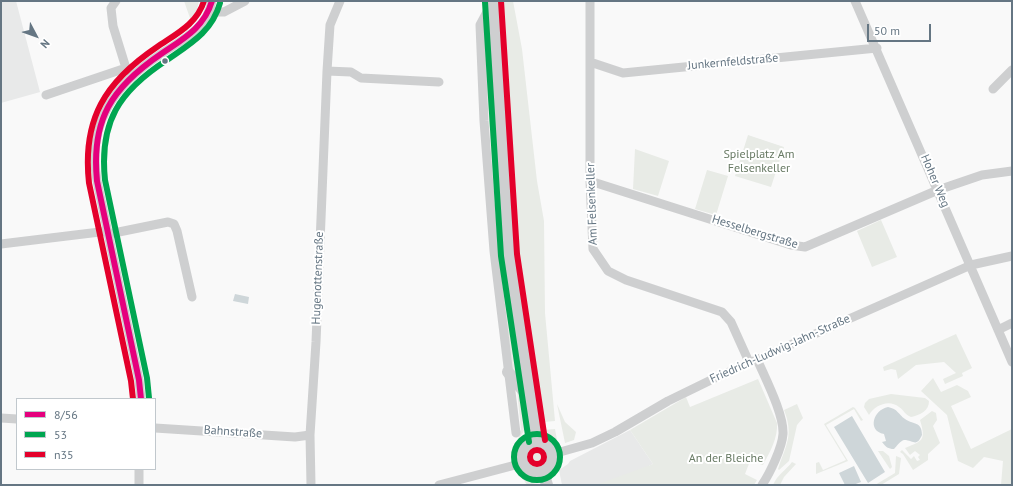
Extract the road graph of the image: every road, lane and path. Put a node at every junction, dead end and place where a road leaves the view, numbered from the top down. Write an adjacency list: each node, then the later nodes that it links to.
1 (116, 1): 12 (street)
2 (212, 1): 8 (street)
3 (245, 1): 8 (street)
4 (340, 1): 13 (street, Hugenottenstraße)
5 (590, 1): 10 (street, Am Felsenkeller)
6 (855, 1): 9 (street, Hoher Weg)
7 (493, 3): 29 (street); 31 (street)
8 (210, 12): 12 (street)
9 (877, 48): 10 (street, Junkernfeldstraße); 19 (street, Hoher Weg)
10 (590, 62): 18 (street, Am Felsenkeller)
11 (1012, 70): 15 (street)
12 (129, 71): 16 (street); 20 (street)
13 (327, 71): 14 (street); 36 (street, Hugenottenstraße)
14 (439, 82)
15 (993, 89)
16 (46, 95)
17 (1012, 171): 19 (street, Hesselbergstraße)
18 (590, 181): 19 (street, Hesselbergstraße); 27 (street, Am Felsenkeller)
19 (938, 190): 23 (street, Hoher Weg)
20 (108, 232): 21 (street); 24 (street); 30 (street)
21 (1, 244)
22 (1012, 256): 23 (street, Friedrich-Ludwig-Jahn-Straße)
23 (971, 265): 26 (street, Hoher Weg); 27 (street, Friedrich-Ludwig-Jahn-Straße)
24 (192, 297)
25 (1012, 323): 26 (street)
26 (998, 330): 28 (street, Hoher Weg)
27 (753, 360): 38 (street, Friedrich-Ludwig-Jahn-Straße); 46 (street, Am Felsenkeller)
28 (1012, 362)
29 (508, 372): 31 (street); 35 (street)
30 (141, 398)
31 (531, 400): 37 (street)
32 (1, 418): 33 (street)
33 (16, 419)
34 (156, 428): 36 (street, Bahnstraße)
35 (516, 432)
36 (310, 435): 43 (street, Hugenottenstraße)
37 (537, 441): 38 (street); 39 (street)
38 (553, 454): 41 (street)
39 (523, 463): 41 (street); 44 (street)
40 (139, 470): 42 (street)
41 (543, 472): 45 (street)
42 (139, 485)
43 (311, 485)
44 (439, 485)
45 (547, 485)
46 (762, 485)

